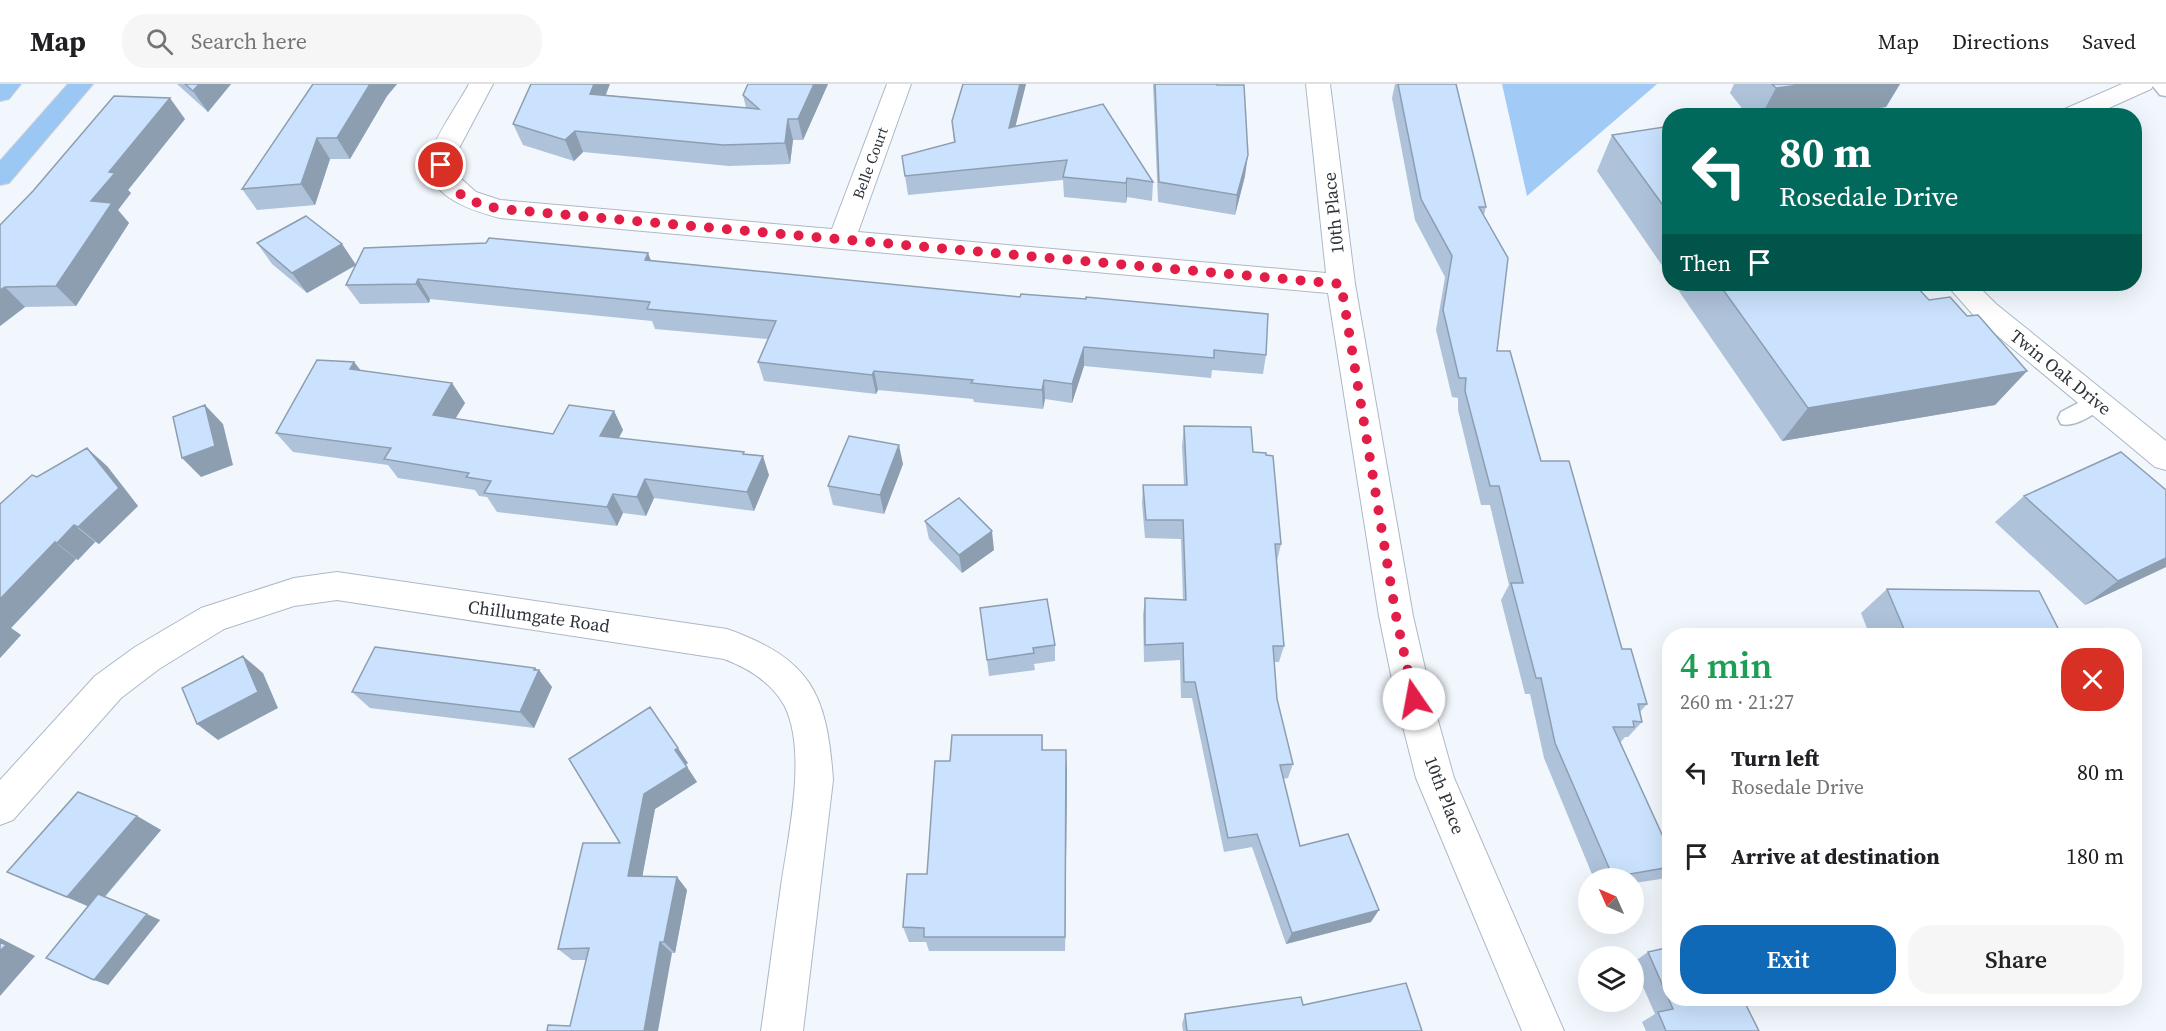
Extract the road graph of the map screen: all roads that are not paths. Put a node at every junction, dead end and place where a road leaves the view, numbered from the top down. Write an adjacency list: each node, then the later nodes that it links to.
1 (9, 84): 9 (main road)
2 (81, 84): 11 (main road)
3 (481, 84): 12 (street)
4 (899, 84): 12 (street, Belle Court)
5 (1318, 84): 13 (street, 10th Place)
6 (2142, 84): 10 (street)
7 (2159, 84): 8 (lane)
8 (2166, 91)
9 (0, 94)
10 (2087, 108)
11 (0, 177)
12 (841, 241): 13 (street)
13 (1341, 284): 20 (street, 10th Place)
14 (1967, 291): 15 (street, Twin Oak Drive)
15 (2097, 401): 16 (lane); 17 (street, Twin Oak Drive)
16 (2068, 418)
17 (2166, 458)
18 (0, 807): 19 (street, Chillumgate Road)
19 (782, 1031)
20 (1543, 1031)

